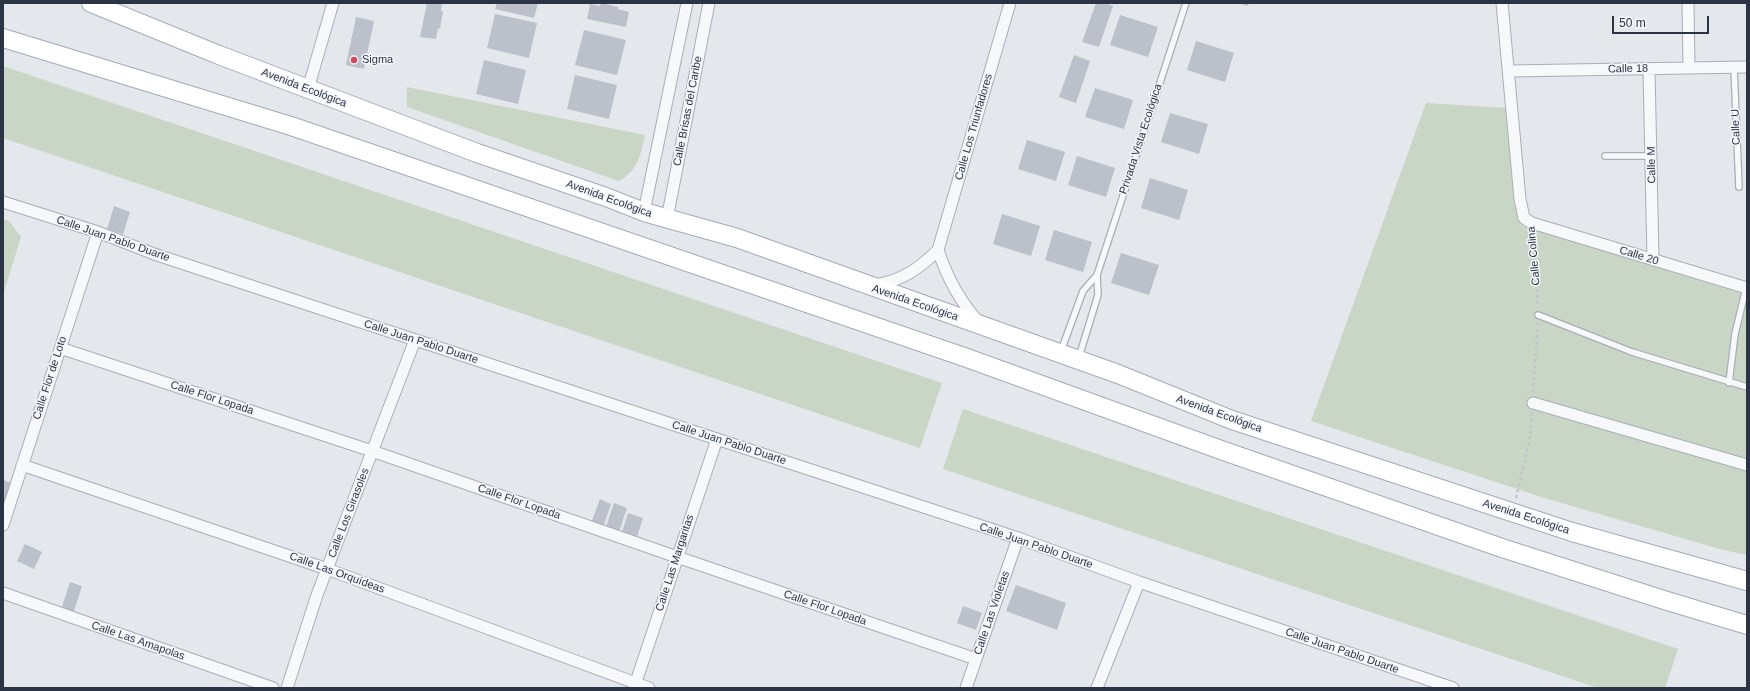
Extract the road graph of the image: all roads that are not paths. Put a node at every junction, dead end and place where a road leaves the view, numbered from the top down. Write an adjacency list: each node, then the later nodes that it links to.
1 (91, 3): 15 (main road, Avenida Ecológica)
2 (333, 3): 15 (street)
3 (686, 3): 20 (street, Calle Brisas del Caribe)
4 (709, 3): 21 (street, Calle Brisas del Caribe)
5 (1010, 3): 24 (street, Calle Los Triunfadores)
6 (1186, 3): 26 (lane, Privada Vista Ecológica)
7 (1502, 3): 14 (street, Calle Colina)
8 (1688, 3): 10 (street)
9 (3, 38): 49 (main road)
10 (1689, 67): 12 (street, Calle 18); 13 (street, Calle 18)
11 (1747, 67): 12 (street, Calle 18)
12 (1734, 68): 18 (lane, Calle U)
13 (1649, 69): 14 (street, Calle 18); 17 (street, Calle M)
14 (1510, 71): 22 (street, Calle Colina)
15 (308, 89): 20 (main road, Avenida Ecológica)
16 (1605, 156): 17 (lane)
17 (1652, 156): 25 (street, Calle M)
18 (1739, 187)
19 (3, 202): 23 (street, Calle Juan Pablo Duarte)
20 (644, 212): 21 (main road, Avenida Ecológica)
21 (667, 219): 27 (main road, Avenida Ecológica)
22 (1532, 222): 25 (street, Calle 20)
23 (98, 232): 31 (street, Calle Juan Pablo Duarte); 32 (street, Calle Flor de Loto)
24 (938, 250): 27 (street, Calle Los Triunfadores); 30 (street)
25 (1653, 260): 28 (street, Calle 20)
26 (1097, 275): 33 (lane, Privada Vista Ecológica); 34 (lane, Privada Vista Ecológica)
27 (869, 286): 30 (main road, Avenida Ecológica)
28 (1746, 288): 35 (lane)
29 (1538, 315): 35 (lane)
30 (983, 326): 33 (main road, Avenida Ecológica)
31 (415, 340): 38 (street, Calle Juan Pablo Duarte); 39 (street, Calle Los Girasoles)
32 (60, 348): 39 (street, Calle Flor Lopada); 40 (street, Calle Flor de Loto)
33 (1060, 354): 34 (main road, Avenida Ecológica)
34 (1078, 360): 46 (main road, Avenida Ecológica)
35 (1729, 383): 36 (lane)
36 (1747, 387)
37 (1533, 403): 41 (street)
38 (717, 439): 43 (street, Calle Juan Pablo Duarte); 44 (street, Calle Las Margaritas)
39 (372, 451): 44 (street, Calle Flor Lopada); 45 (street, Calle Los Girasoles)
40 (22, 465): 42 (street, Calle Flor de Loto); 45 (street, Calle Las Orquídeas)
41 (1747, 465)
42 (3, 525)
43 (1018, 538): 47 (street, Calle Juan Pablo Duarte); 50 (street, Calle Las Violetas)
44 (677, 558): 50 (street, Calle Flor Lopada); 51 (street, Calle Las Margaritas)
45 (327, 569): 51 (street, Calle Las Orquídeas); 53 (street, Calle Los Girasoles)
46 (1747, 581)
47 (1139, 582): 56 (street); 57 (street, Calle Juan Pablo Duarte)
48 (3, 593): 52 (street, Calle Las Amapolas)
49 (1747, 625)
50 (976, 659): 55 (street, Calle Las Violetas)
51 (635, 686): 54 (street, Calle Las Orquídeas)
52 (273, 688)
53 (287, 688)
54 (649, 688)
55 (966, 688)
56 (1097, 688)
57 (1453, 688)

